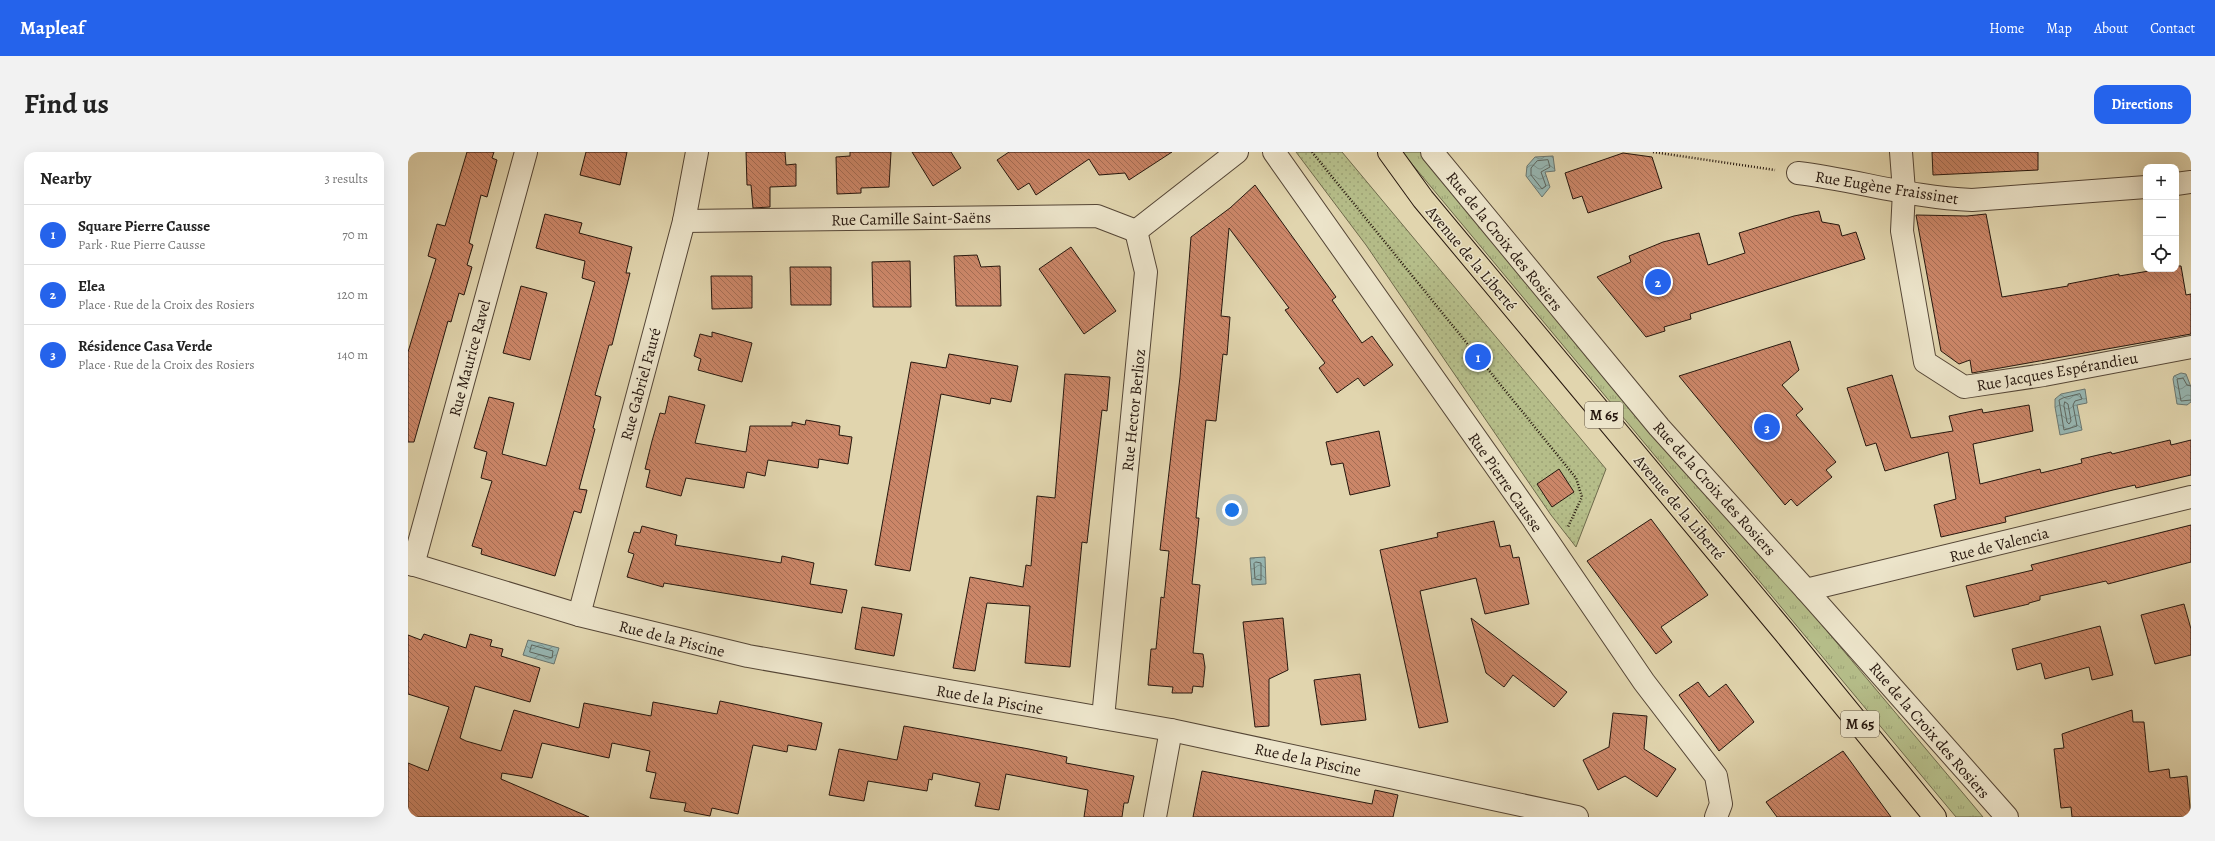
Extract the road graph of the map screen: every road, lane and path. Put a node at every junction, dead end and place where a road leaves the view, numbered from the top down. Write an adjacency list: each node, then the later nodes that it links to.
1 (526, 152): 23 (street, Rue Maurice Ravel)
2 (697, 152): 18 (street, Rue Gabriel Fauré)
3 (1237, 152): 19 (street)
4 (1274, 152): 30 (street, Rue Pierre Causse)
5 (1312, 152): 22 (path)
6 (1376, 152): 17 (main road, Avenue de la Liberté)
7 (1389, 152): 17 (main road, Avenue de la Liberté / M 65)
8 (1432, 152): 24 (street, Rue de la Croix des Rosiers)
9 (1653, 152): 11 (path, Rue Eugène Fraissinet)
10 (1901, 152): 16 (street, Rue Jacques Espérandieu)
11 (1663, 153): 12 (path, Rue Eugène Fraissinet)
12 (1798, 173): 16 (street, Rue Eugène Fraissinet)
13 (2191, 182): 14 (street)
14 (2179, 184)
15 (2143, 187): 16 (street, Rue Eugène Fraissinet)
16 (1904, 191): 20 (street, Rue Jacques Espérandieu)
17 (1423, 199): 31 (main road, Avenue de la Liberté / M 65)
18 (684, 221): 19 (street, Rue Camille Saint-Saëns); 25 (street, Rue Gabriel Fauré)
19 (1136, 231): 26 (street, Rue Hector Berlioz)
20 (2191, 347)
21 (2191, 498): 24 (street, Rue de Valencia)
22 (1566, 531)
23 (410, 564): 25 (street, Rue de la Piscine)
24 (1806, 590): 32 (street, Rue de la Croix des Rosiers)
25 (579, 615): 26 (street, Rue de la Piscine)
26 (1103, 718): 27 (street, Rue de la Piscine)
27 (1171, 730): 28 (street); 29 (street, Rue de la Piscine)
28 (1155, 817)
29 (1577, 817)
30 (1716, 817)
31 (1935, 817)
32 (2007, 817)

